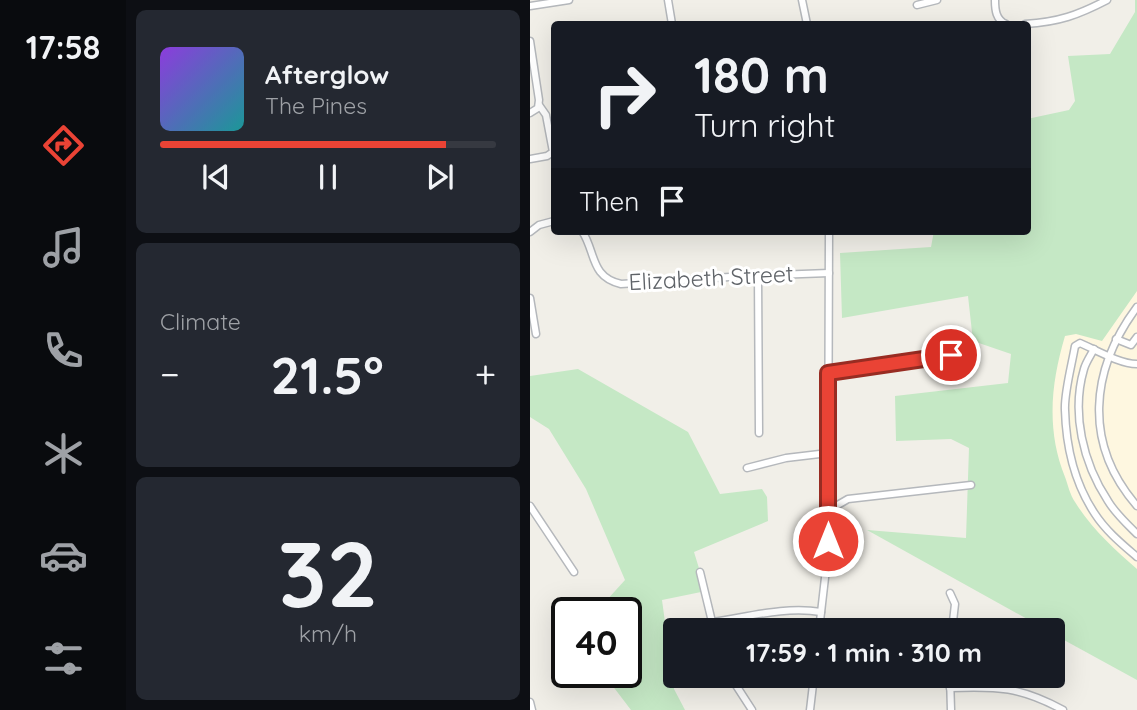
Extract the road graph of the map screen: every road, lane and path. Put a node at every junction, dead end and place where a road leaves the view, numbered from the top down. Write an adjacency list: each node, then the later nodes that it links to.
1 (569, 0): 8 (street)
2 (668, 0): 9 (street)
3 (802, 0): 10 (street)
4 (937, 0): 7 (street)
5 (995, 0): 11 (street)
6 (1107, 0): 12 (street)
7 (917, 5)
8 (530, 6)
9 (672, 21)
10 (806, 21)
11 (1001, 21)
12 (1031, 24)
13 (530, 41): 14 (street)
14 (539, 105): 15 (street); 16 (street)
15 (530, 113)
16 (551, 141)
17 (551, 153): 18 (street)
18 (530, 159)
19 (551, 222): 20 (street)
20 (530, 232)
21 (584, 235): 24 (street, Elizabeth Street)
22 (829, 235): 23 (street)
23 (829, 272): 24 (street, Elizabeth Street); 35 (street)
24 (758, 276): 36 (street)
25 (530, 298): 27 (street)
26 (1137, 307): 29 (street)
27 (536, 334)
28 (1137, 337): 30 (street)
29 (1116, 339): 30 (street); 33 (street)
30 (1134, 346)
31 (1094, 349): 33 (street); 45 (street); 46 (street)
32 (951, 355): 35 (street)
33 (1109, 355): 34 (street); 43 (street)
34 (1137, 364)
35 (828, 373): 37 (street)
36 (759, 433)
37 (828, 453): 38 (street); 40 (street)
38 (747, 468)
39 (971, 485): 41 (street)
40 (828, 487): 41 (street); 44 (street)
41 (848, 499): 44 (street)
42 (530, 506): 47 (street)
43 (1137, 506)
44 (828, 518): 50 (street)
45 (1137, 534)
46 (1137, 557)
47 (574, 572)
48 (700, 572): 51 (street)
49 (950, 593): 54 (street)
50 (821, 612): 52 (street); 53 (street)
51 (711, 618)
52 (751, 618)
53 (820, 618)
54 (953, 618)
55 (738, 688): 61 (street)
56 (813, 688): 62 (street)
57 (950, 688): 63 (street)
58 (1003, 688): 64 (street)
59 (530, 702): 60 (street)
60 (532, 710)
61 (752, 710)
62 (810, 710)
63 (951, 710)
64 (1063, 710)

